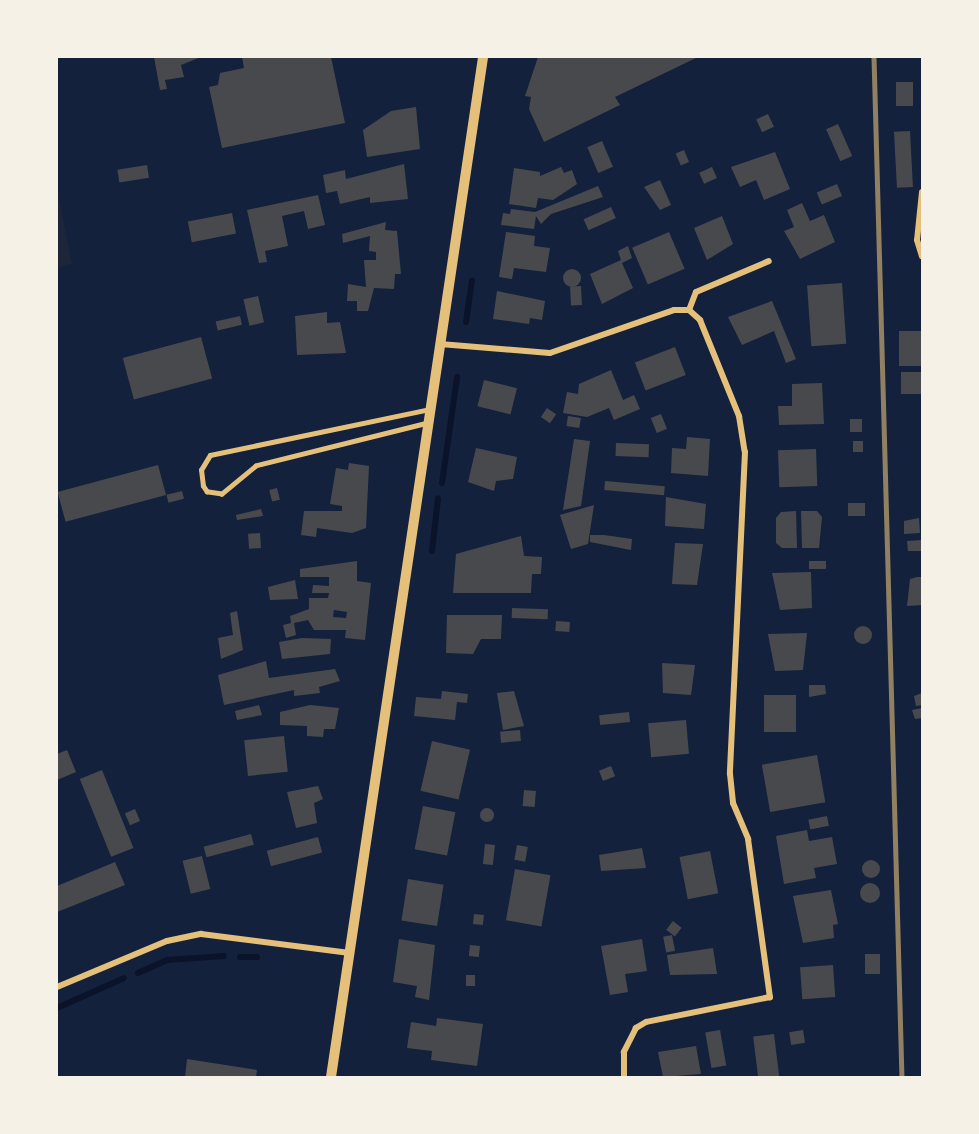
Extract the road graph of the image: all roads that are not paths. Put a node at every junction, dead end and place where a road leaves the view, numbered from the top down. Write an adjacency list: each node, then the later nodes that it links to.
1 (483, 57): 6 (street)
2 (922, 192): 3 (street)
3 (922, 256)
4 (769, 261): 5 (street)
5 (689, 310): 6 (street); 12 (street)
6 (440, 344): 7 (street)
7 (430, 409): 8 (street); 8 (lane)
8 (428, 423): 9 (street)
9 (350, 953): 10 (street); 11 (street)
10 (57, 987)
11 (331, 1077)
12 (624, 1077)

